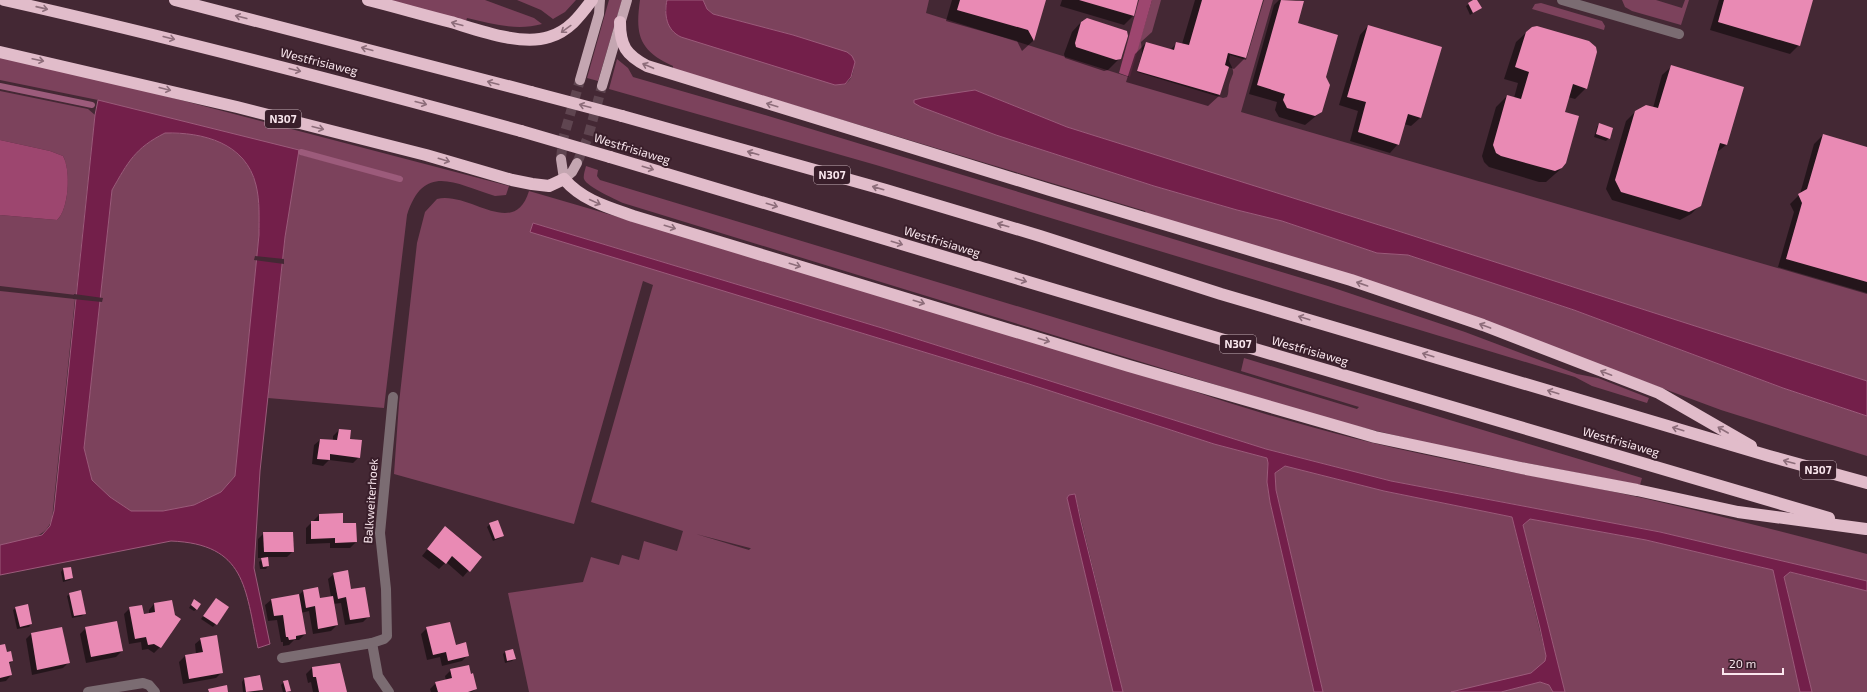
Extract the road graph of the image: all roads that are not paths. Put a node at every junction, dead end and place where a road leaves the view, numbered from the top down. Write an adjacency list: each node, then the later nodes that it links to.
1 (4, 0): 19 (highway, Westfrisiaweg / N307, one-way to 19, bridge)
2 (175, 0): 17 (highway, Westfrisiaweg / N307, one-way to 2, bridge)
3 (368, 0): 4 (highway, one-way to 3)
4 (592, 0)
5 (600, 0): 11 (main road)
6 (627, 0): 8 (main road)
7 (1562, 0): 9 (street)
8 (620, 22): 12 (main road); 17 (highway, N307, one-way to 8)
9 (1679, 34)
10 (0, 52): 15 (highway, N307, one-way to 15)
11 (580, 80)
12 (602, 86)
13 (561, 160): 15 (main road)
14 (577, 163): 15 (main road)
15 (564, 179): 19 (highway, N307, one-way to 19)
16 (393, 397): 20 (street, Balkweiterhoek)
17 (1769, 456): 18 (highway, Westfrisiaweg / N307, one-way to 17)
18 (1867, 483)
19 (1867, 529)
20 (372, 643): 21 (street, Balkweiterhoek); 24 (street)
21 (282, 658)
22 (88, 692): 23 (street)
23 (154, 692)
24 (389, 692)

